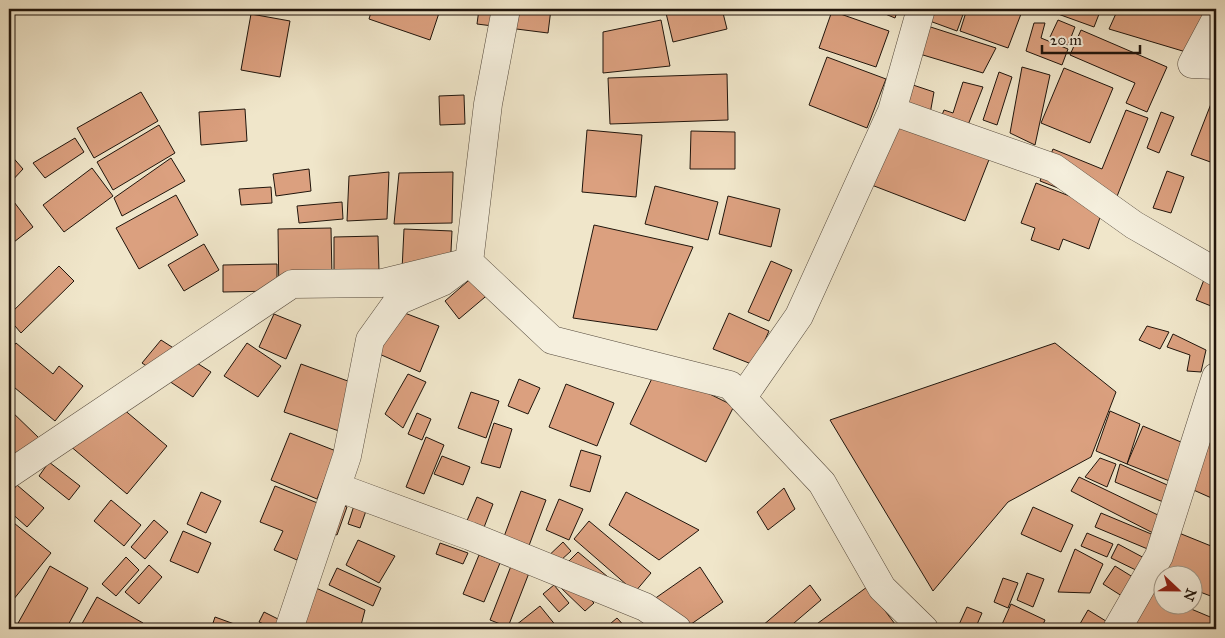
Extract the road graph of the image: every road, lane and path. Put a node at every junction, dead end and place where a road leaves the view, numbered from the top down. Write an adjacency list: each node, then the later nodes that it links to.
1 (506, 9): 6 (street)
2 (921, 9): 5 (street)
3 (1216, 19): 4 (street)
4 (1216, 65)
5 (892, 111): 7 (street); 9 (street)
6 (468, 262): 9 (street); 10 (street); 11 (street)
7 (1216, 272)
8 (1216, 377): 15 (street)
9 (742, 398): 14 (street)
10 (9, 474)
11 (337, 487): 12 (street); 13 (street)
12 (289, 629)
13 (677, 629)
14 (924, 629)
15 (1117, 629)

